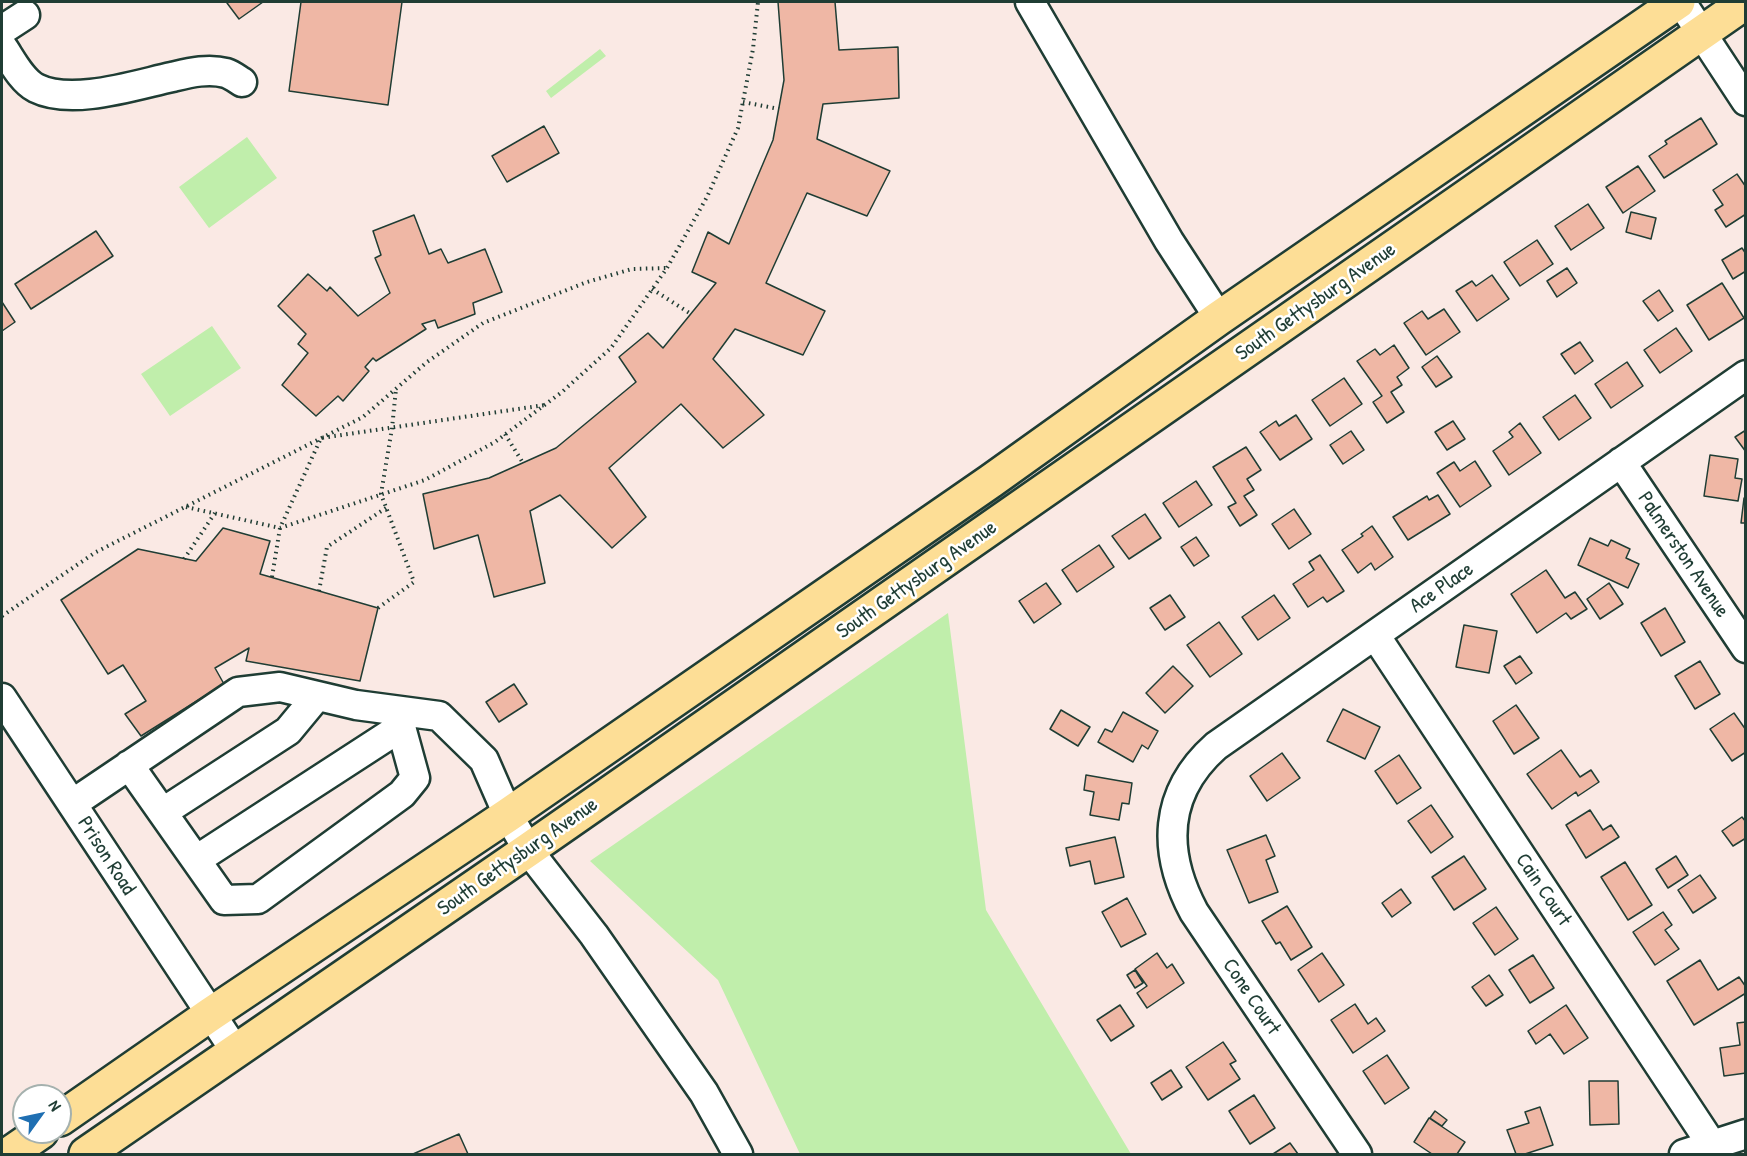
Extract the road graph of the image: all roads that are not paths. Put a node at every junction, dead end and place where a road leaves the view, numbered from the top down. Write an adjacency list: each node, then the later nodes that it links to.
1 (1030, 2): 8 (street)
2 (1680, 2): 5 (street); 8 (main road, South Gettysburg Avenue)
3 (1746, 2): 5 (main road, South Gettysburg Avenue)
4 (9, 23): 6 (street)
5 (1702, 33): 7 (street); 21 (main road, South Gettysburg Avenue)
6 (242, 82)
7 (1746, 101)
8 (1219, 318): 19 (main road, South Gettysburg Avenue)
9 (1746, 375): 10 (street, Ace Place)
10 (1621, 462): 11 (street, Ace Place); 12 (street, Palmerston Avenue)
11 (1375, 634): 20 (street, Ace Place); 28 (street, Cain Court)
12 (1746, 648)
13 (317, 696): 15 (street); 16 (street); 18 (street)
14 (2, 698): 17 (street, Prison Road)
15 (401, 719): 19 (street); 22 (street); 22 (street)
16 (129, 765): 17 (street); 18 (street)
17 (72, 804): 23 (street, Prison Road)
18 (163, 812): 22 (street)
19 (508, 814): 21 (street); 23 (main road, South Gettysburg Avenue)
20 (1173, 828): 32 (street, Cone Court)
21 (528, 850): 24 (main road, South Gettysburg Avenue); 31 (street)
22 (196, 860)
23 (211, 1014): 24 (street, Prison Road); 25 (main road, South Gettysburg Avenue)
24 (236, 1052): 30 (main road, South Gettysburg Avenue)
25 (72, 1111)
26 (1746, 1134): 28 (street)
27 (24, 1144): 29 (main road)
28 (1712, 1145): 33 (street)
29 (9, 1155)
30 (87, 1155)
31 (738, 1155)
32 (1357, 1155)
33 (1684, 1155)

